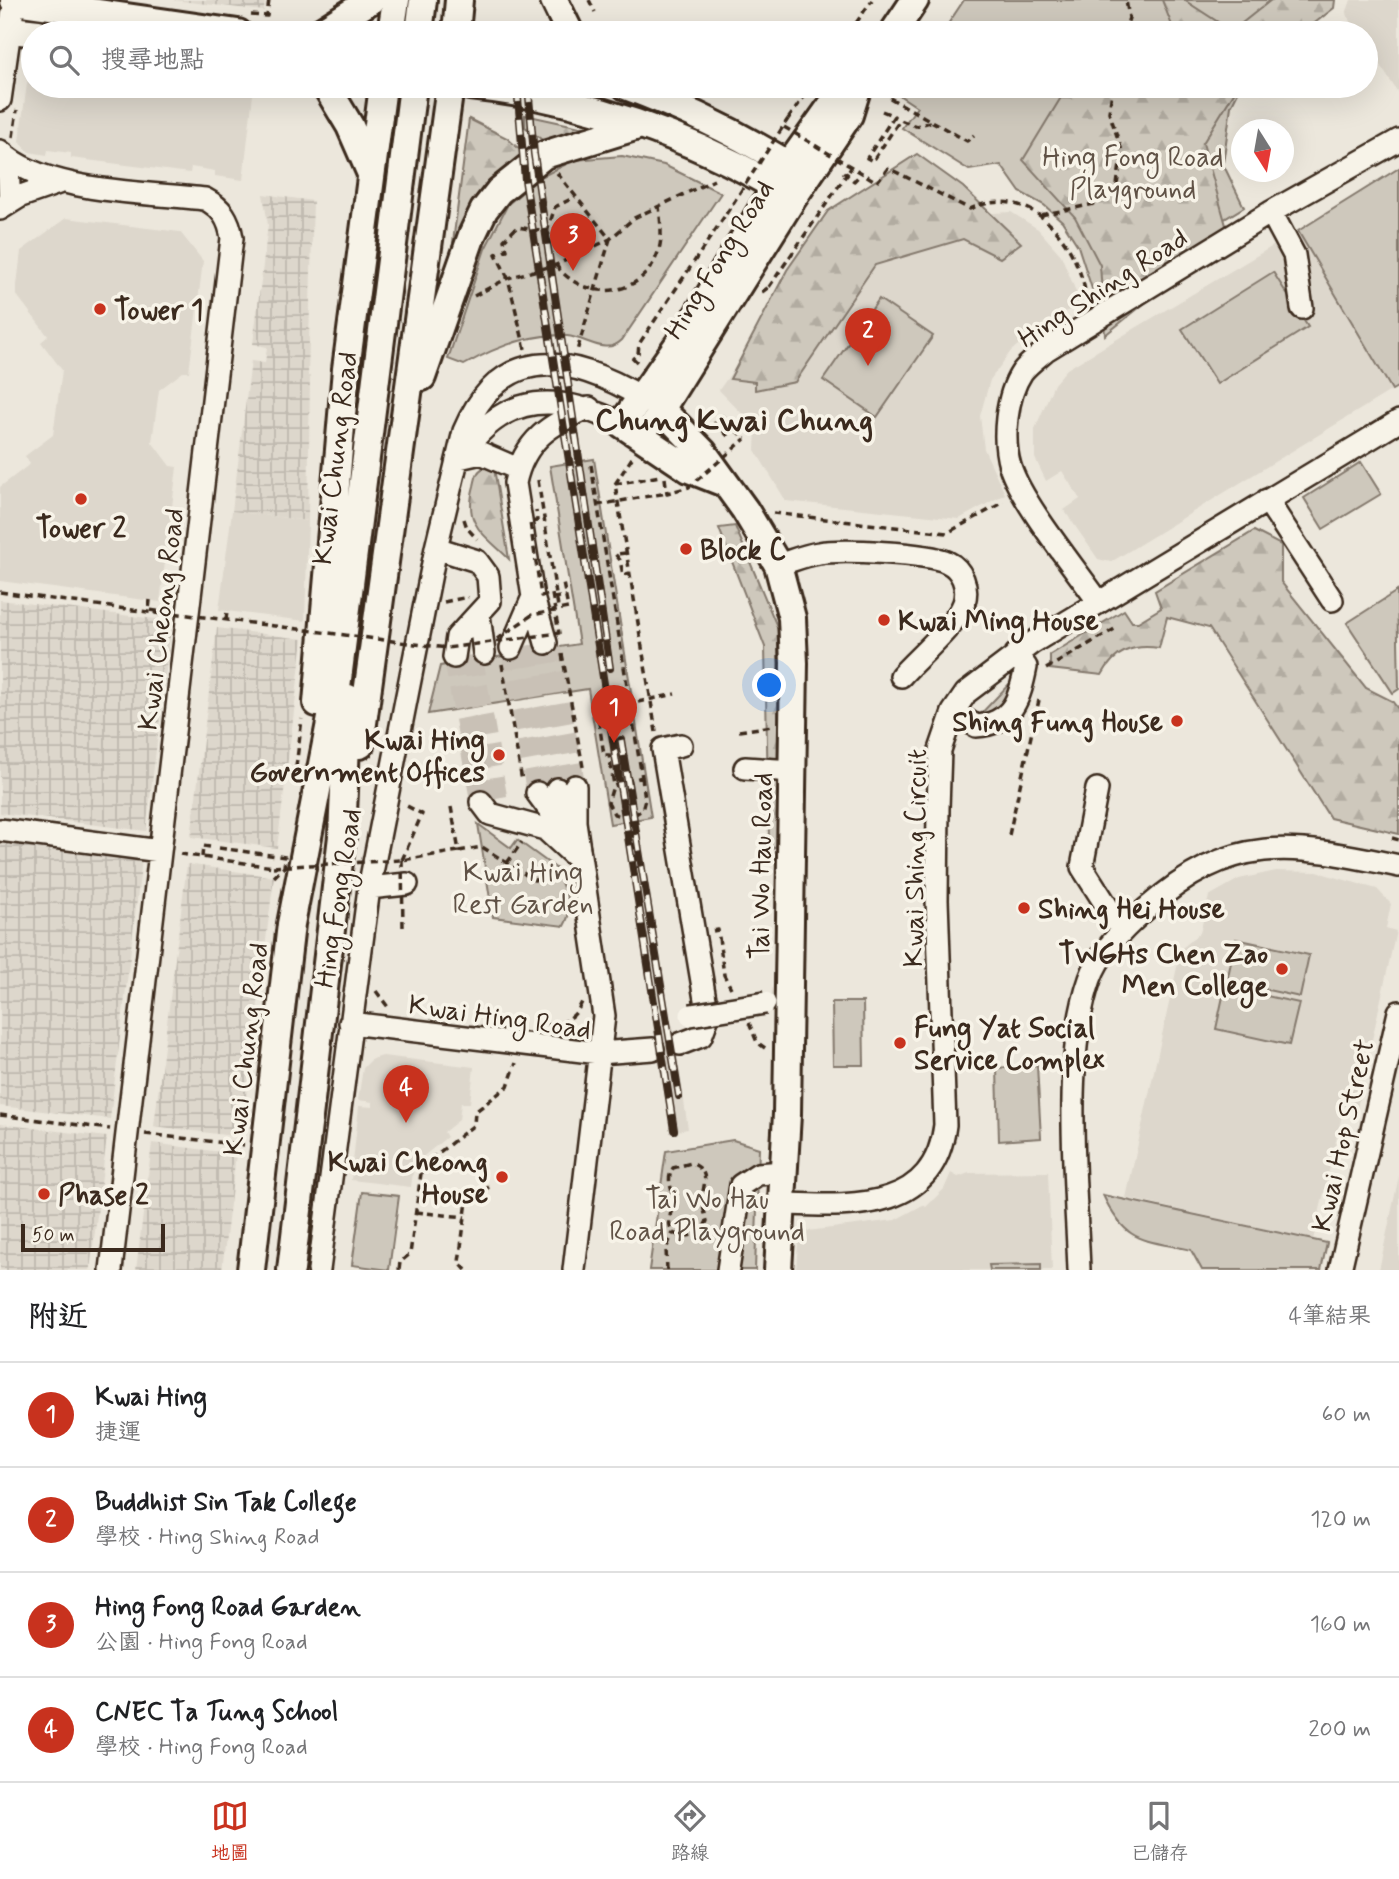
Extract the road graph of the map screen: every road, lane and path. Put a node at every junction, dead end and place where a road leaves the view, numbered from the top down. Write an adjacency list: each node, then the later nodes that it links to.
1 (269, 0): 14 (path)
2 (371, 0): 16 (main road)
3 (396, 0): 17 (main road)
4 (423, 0): 18 (main road)
5 (438, 0): 19 (main road)
6 (459, 0): 20 (main road)
7 (554, 0): 21 (main road)
8 (589, 0): 13 (path)
9 (872, 0): 22 (path)
10 (915, 0): 23 (main road)
11 (1126, 0): 24 (path)
12 (14, 1): 15 (main road); 25 (street)
13 (595, 12)
14 (267, 16)
15 (154, 21)
16 (338, 21)
17 (393, 21)
18 (420, 21)
19 (435, 21)
20 (457, 21)
21 (564, 21)
22 (857, 21)
23 (901, 21)
24 (1128, 21)
25 (10, 30): 26 (main road); 38 (street)
26 (21, 31)
27 (333, 98): 49 (main road)
28 (382, 98): 49 (main road, Kwai Chung Road)
29 (412, 98): 74 (main road, Kwai Chung Road)
30 (426, 98): 74 (main road, Kwai Chung Road)
31 (448, 98): 74 (main road, Kwai Chung Road)
32 (546, 98): 41 (main road)
33 (659, 98): 52 (main road)
34 (804, 98): 42 (path)
35 (843, 98): 52 (main road, Hing Fong Road)
36 (890, 98): 40 (path)
37 (1111, 98): 58 (path)
38 (9, 99): 45 (path)
39 (882, 111): 40 (path)
40 (930, 122): 43 (path)
41 (641, 125): 52 (main road); 68 (main road)
42 (784, 127): 46 (path, bridge); 70 (path, bridge)
43 (974, 135)
44 (1399, 140): 57 (street, Hing Shing Road)
45 (7, 151): 53 (street, Kwai Cheong Road); 55 (street)
46 (851, 168): 48 (path, bridge); 65 (path, bridge)
47 (843, 172): 48 (path)
48 (862, 173): 58 (path, bridge)
49 (372, 176): 141 (main road, Kwai Chung Road)
50 (560, 177): 54 (path)
51 (717, 178): 56 (path)
52 (791, 181): 72 (main road, Hing Fong Road)
53 (61, 182): 55 (street); 146 (street, Kwai Cheong Road)
54 (575, 197): 59 (path); 60 (path)
55 (5, 205)
56 (659, 205): 60 (path); 64 (path)
57 (1272, 212): 67 (street); 102 (street, Hing Shing Road)
58 (1041, 215): 66 (path)
59 (547, 232): 61 (path); 63 (path)
60 (610, 239): 61 (path); 64 (path)
61 (566, 259): 62 (path)
62 (556, 265): 63 (path); 64 (path)
63 (508, 278): 68 (path); 71 (path)
64 (597, 292): 69 (path)
65 (760, 292)
66 (1086, 297)
67 (1302, 308)
68 (447, 309): 74 (main road)
69 (576, 353)
70 (638, 354)
71 (527, 356)
72 (651, 402): 77 (main road, Hing Fong Road); 78 (street, Hing Fong Road); 81 (main road, Tai Wo Hau Road)
73 (589, 408): 77 (street, Hing Fong Road); 78 (street, Hing Fong Road); 80 (street)
74 (388, 416): 141 (main road, Kwai Chung Road); 198 (main road, Kwai Chung Road)
75 (1399, 421): 84 (street, Kwai Shing Circuit)
76 (728, 436): 83 (path, bridge)
77 (633, 438): 81 (main road, Tai Wo Hau Road); 82 (path)
78 (460, 458): 80 (street); 90 (street, Hing Fong Road)
79 (591, 465): 86 (path, bridge)
80 (527, 471): 100 (street); 114 (path)
81 (722, 482): 92 (main road, Tai Wo Hau Road)
82 (615, 484): 83 (path, bridge); 91 (path)
83 (667, 493): 86 (path, bridge)
84 (1267, 500): 101 (street); 102 (street, Kwai Shing Circuit)
85 (1003, 502): 89 (path)
86 (597, 505): 131 (path, bridge)
87 (529, 507): 100 (path)
88 (536, 511): 100 (path, bridge)
89 (770, 513)
90 (436, 548): 96 (street); 164 (street, Hing Fong Road)
91 (626, 552): 93 (path); 93 (path)
92 (778, 565): 117 (street); 130 (main road, Tai Wo Hau Road)
93 (630, 573): 122 (path)
94 (564, 583): 97 (path, bridge)
95 (0, 592): 108 (path)
96 (492, 592): 103 (path); 110 (street)
97 (566, 596): 100 (path, bridge); 104 (path, bridge)
98 (167, 598): 106 (path, bridge)
99 (150, 600): 106 (path, bridge)
100 (544, 600): 104 (path, bridge); 114 (street); 114 (street); 114 (path)
101 (1332, 600)
102 (1098, 601): 116 (street, Kwai Shing Circuit)
103 (442, 602)
104 (555, 610): 114 (path, bridge); 114 (path, bridge)
105 (227, 611): 109 (path, bridge)
106 (166, 612): 109 (path, bridge)
107 (206, 612): 111 (path)
108 (176, 615)
109 (226, 620): 114 (path, bridge)
110 (473, 620): 114 (street); 114 (street)
111 (204, 625)
112 (1118, 627): 118 (path)
113 (435, 641): 115 (path)
114 (507, 648): 132 (path)
115 (432, 654)
116 (1016, 654): 125 (street, Kwai Shing Circuit); 125 (street)
117 (901, 676)
118 (1044, 679)
119 (1041, 691): 140 (path)
120 (676, 694): 123 (path, bridge)
121 (659, 695): 122 (path)
122 (650, 697): 128 (path)
123 (638, 702)
124 (597, 709): 133 (path)
125 (953, 712): 192 (street, Kwai Shing Circuit)
126 (770, 726): 127 (path)
127 (739, 731)
128 (672, 747): 167 (street)
129 (744, 768): 130 (street)
130 (793, 771): 171 (main road, Tai Wo Hau Road)
131 (642, 777): 133 (path); 138 (path)
132 (563, 785): 143 (street); 154 (street)
133 (614, 785): 138 (path)
134 (1097, 789): 166 (street)
135 (451, 807): 151 (path, bridge)
136 (502, 811): 143 (street); 148 (path)
137 (398, 814): 153 (path)
138 (629, 818): 159 (path)
139 (0, 830): 146 (street)
140 (1009, 835)
141 (306, 837): 197 (main road, Kwai Chung Road)
142 (1392, 838): 144 (path)
143 (559, 839): 154 (street)
144 (1399, 840)
145 (518, 846): 155 (path)
146 (169, 847): 152 (path); 196 (street, Kwai Cheong Road)
147 (210, 847): 152 (path)
148 (532, 847)
149 (219, 848): 157 (path, bridge)
150 (390, 850): 164 (path)
151 (458, 851): 153 (path, bridge); 155 (path)
152 (202, 857): 157 (path)
153 (402, 860): 157 (path, bridge); 165 (path, bridge)
154 (581, 862): 181 (street)
155 (507, 863): 160 (path)
156 (1399, 866): 166 (street)
157 (284, 867): 161 (path, bridge)
158 (558, 868): 160 (path)
159 (637, 869)
160 (560, 875): 162 (path)
161 (274, 877)
162 (566, 882)
163 (407, 884): 164 (street)
164 (376, 887): 176 (street, Hing Fong Road)
165 (403, 928)
166 (1122, 930): 206 (street)
167 (694, 935): 170 (path); 177 (street)
168 (373, 981): 172 (path)
169 (583, 990): 178 (path)
170 (737, 998)
171 (777, 1002): 174 (street, bridge); 188 (main road, Tai Wo Hau Road)
172 (391, 1008)
173 (1399, 1012): 207 (street, Kwai Hop Street)
174 (691, 1014)
175 (746, 1016): 180 (path)
176 (349, 1023): 178 (street, Kwai Hing Road); 199 (street, Hing Fong Road)
177 (680, 1044)
178 (523, 1045): 181 (street, Kwai Hing Road); 193 (path)
179 (653, 1049): 181 (street)
180 (767, 1049)
181 (599, 1053): 202 (street, Kwai Hing Road)
182 (0, 1115): 184 (path)
183 (144, 1124): 185 (path)
184 (115, 1130)
185 (143, 1133): 186 (path); 187 (path)
186 (244, 1145)
187 (141, 1147)
188 (783, 1172): 190 (street); 192 (main road, Tai Wo Hau Road)
189 (489, 1187): 194 (path)
190 (737, 1196): 191 (path); 204 (street)
191 (702, 1203): 195 (path); 195 (path)
192 (781, 1204): 205 (main road, Tai Wo Hau Road)
193 (416, 1212): 194 (path); 200 (path)
194 (465, 1217): 201 (path)
195 (673, 1233): 203 (path)
196 (111, 1270)
197 (251, 1270)
198 (291, 1270)
199 (319, 1270)
200 (399, 1270)
201 (466, 1270)
202 (573, 1270)
203 (667, 1270)
204 (728, 1270)
205 (778, 1270)
206 (1079, 1270)
207 (1340, 1270)

